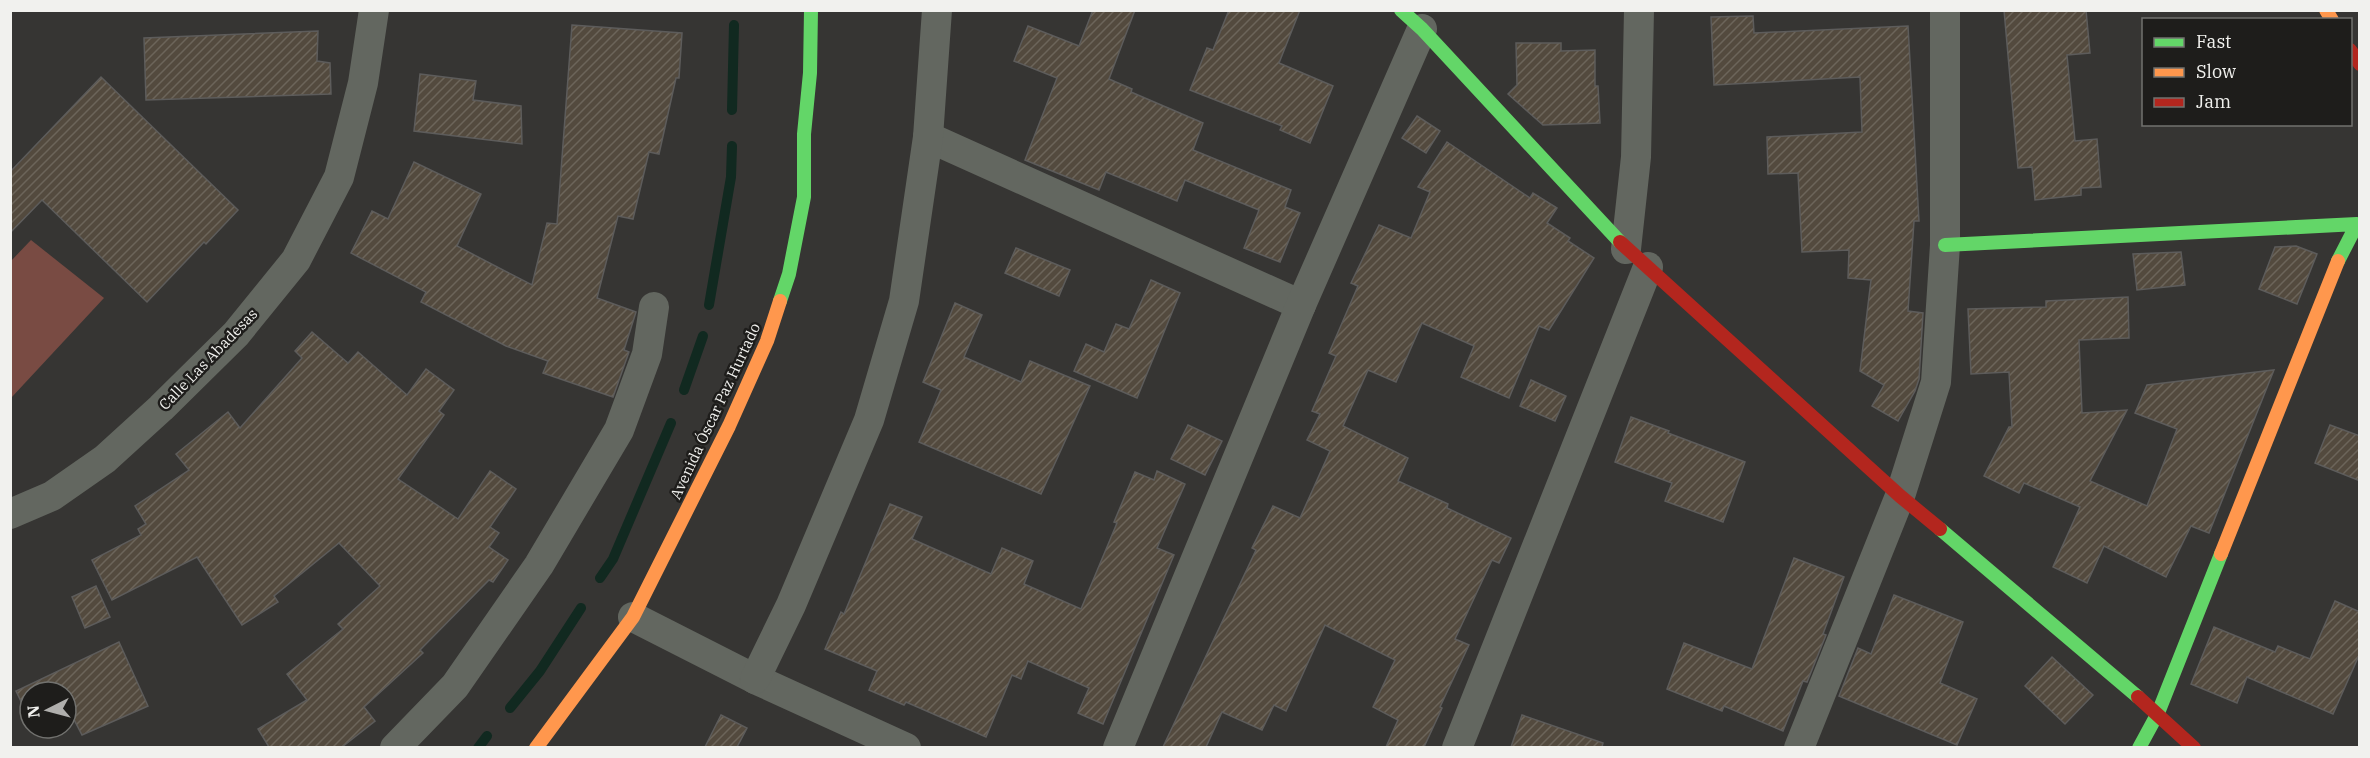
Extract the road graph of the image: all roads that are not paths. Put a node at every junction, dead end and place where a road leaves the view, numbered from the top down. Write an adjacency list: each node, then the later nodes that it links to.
1 (375, 10): 14 (street, Calle Las Abadesas)
2 (811, 10): 15 (street, Avenida Óscar Paz Hurtado)
3 (937, 10): 7 (street)
4 (1639, 10): 10 (street)
5 (1945, 10): 9 (street)
6 (1412, 20): 10 (street); 11 (street)
7 (928, 137): 11 (street); 16 (street)
8 (2358, 223): 9 (street); 17 (street)
9 (1945, 245): 13 (street)
10 (1637, 258): 13 (street); 22 (street)
11 (1301, 305): 21 (street)
12 (654, 307): 18 (street)
13 (1900, 496): 17 (street); 23 (street)
14 (10, 514)
15 (633, 617): 16 (street); 19 (street, Avenida Óscar Paz Hurtado)
16 (755, 679): 20 (street)
17 (2158, 713): 24 (street); 25 (street)
18 (395, 747)
19 (536, 747)
20 (906, 747)
21 (1118, 747)
22 (1457, 747)
23 (1798, 747)
24 (2139, 747)
25 (2194, 747)

